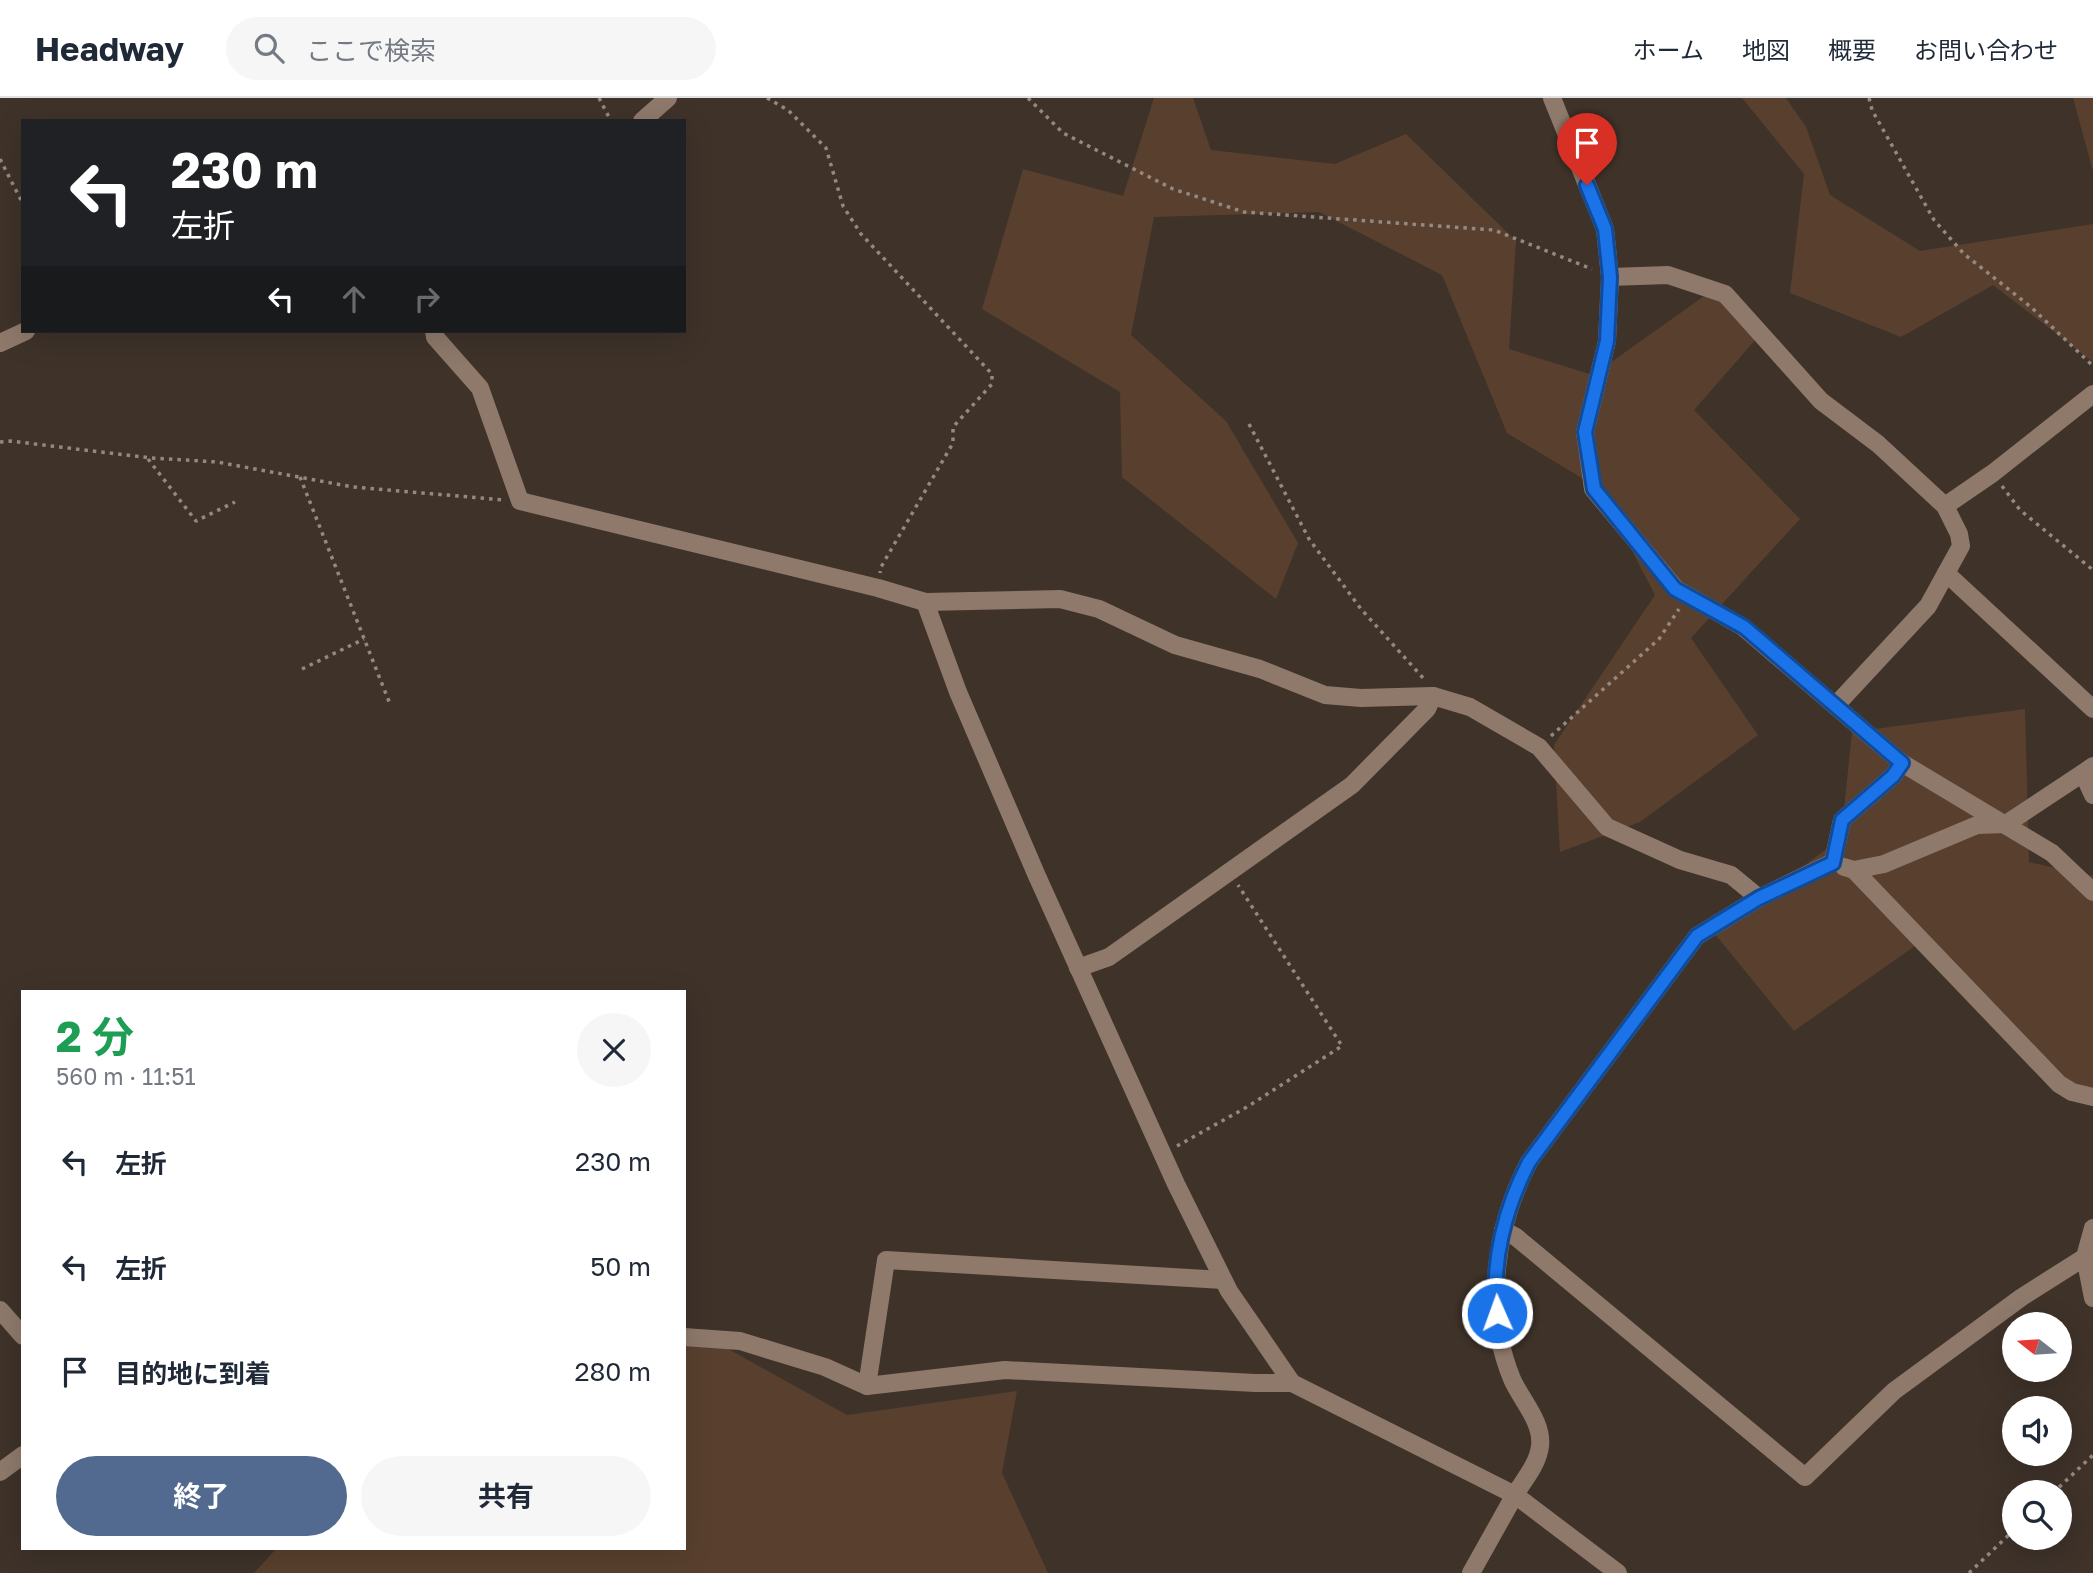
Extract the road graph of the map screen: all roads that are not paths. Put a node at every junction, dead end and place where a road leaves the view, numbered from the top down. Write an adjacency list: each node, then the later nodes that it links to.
1 (668, 98): 3 (street)
2 (1552, 98): 4 (street)
3 (644, 119)
4 (1610, 277): 9 (street); 13 (street)
5 (21, 333): 7 (street)
6 (435, 333): 11 (street)
7 (0, 342)
8 (2093, 394): 9 (street)
9 (1945, 506): 10 (street)
10 (1946, 573): 13 (street); 14 (street)
11 (925, 602): 12 (street); 23 (street)
12 (1433, 696): 22 (street); 23 (street)
13 (1836, 705): 15 (street)
14 (2093, 709)
15 (1902, 763): 18 (street); 19 (street)
16 (2088, 770): 17 (street); 18 (street)
17 (2093, 795)
18 (2006, 824): 20 (street); 21 (street)
19 (1833, 863): 20 (street); 22 (street)
20 (1854, 870): 24 (street)
21 (2093, 892)
22 (1759, 898): 26 (street)
23 (1079, 968): 28 (street)
24 (2093, 1097)
25 (2093, 1228): 27 (street)
26 (1503, 1230): 27 (street); 37 (street)
27 (2085, 1257): 29 (street)
28 (1223, 1280): 33 (street); 34 (street)
29 (2093, 1298)
30 (0, 1310): 31 (street)
31 (21, 1334)
32 (686, 1337): 34 (street)
33 (1292, 1383): 34 (street); 37 (street)
34 (867, 1386)
35 (21, 1456): 36 (street)
36 (0, 1472)
37 (1515, 1495): 38 (street); 39 (street)
38 (1472, 1573)
39 (1618, 1573)

